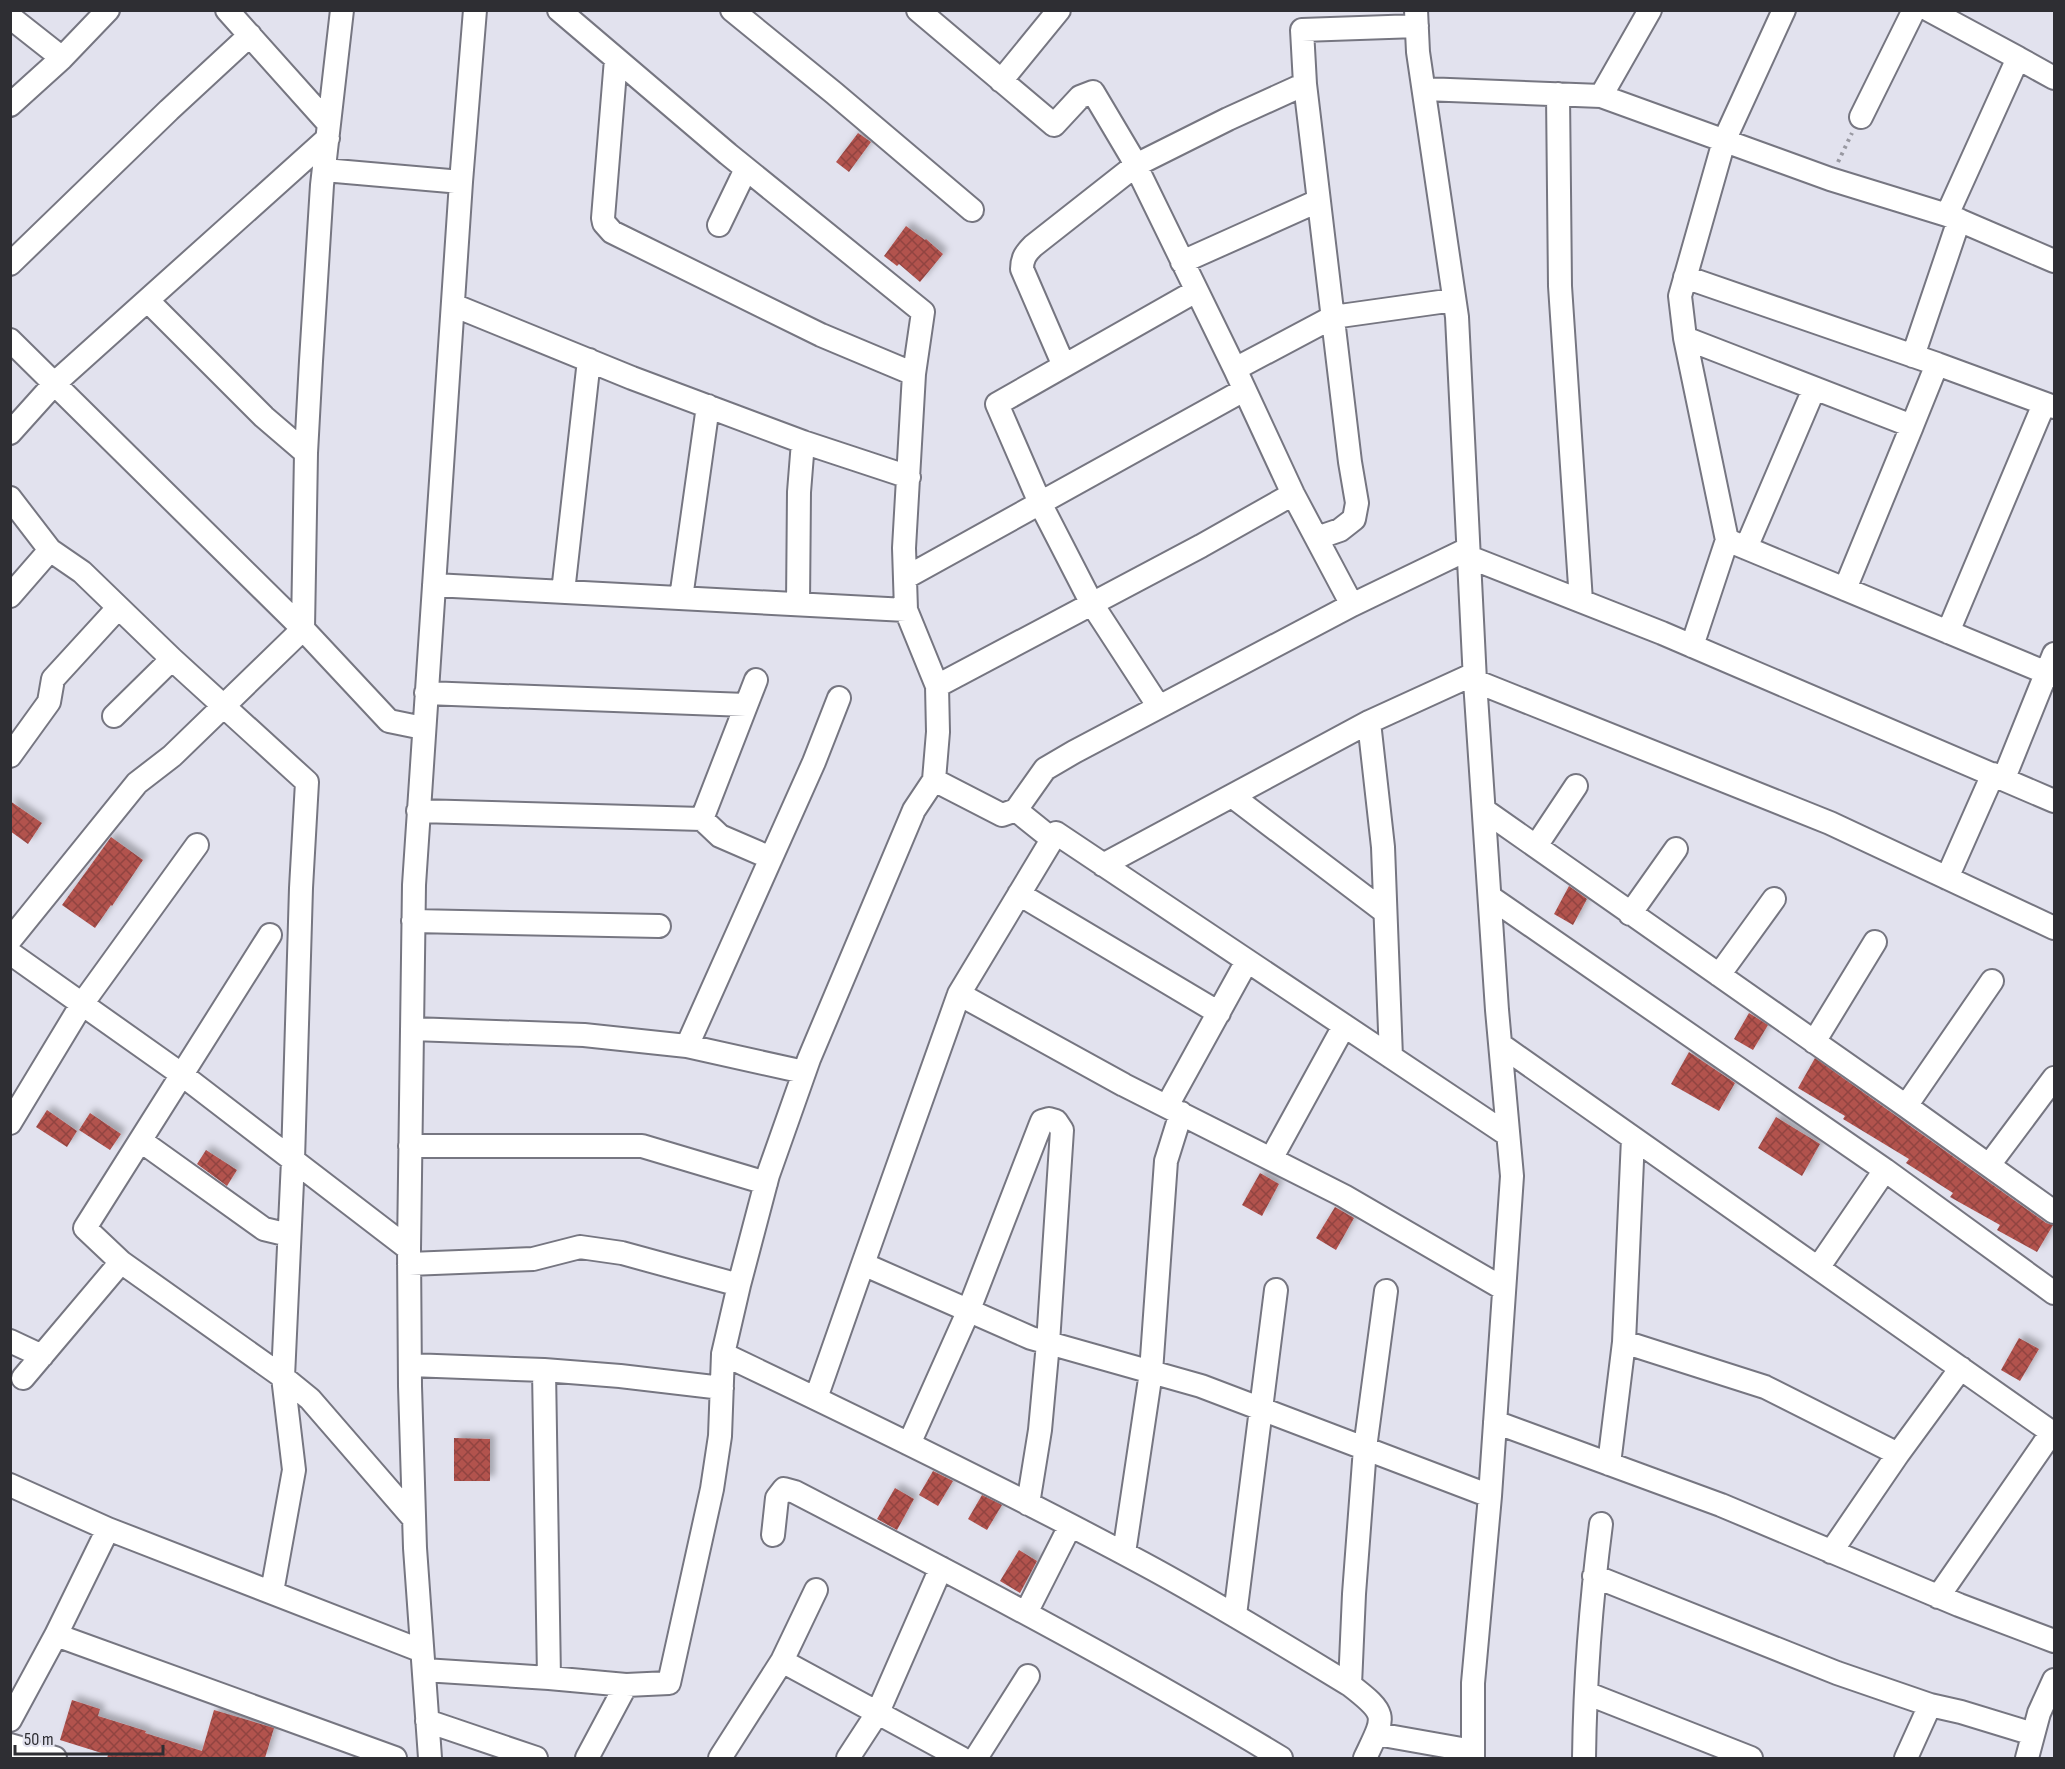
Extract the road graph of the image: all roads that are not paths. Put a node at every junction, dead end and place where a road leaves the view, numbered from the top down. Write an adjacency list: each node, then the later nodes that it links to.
1 (108, 10): 17 (street)
2 (227, 10): 16 (street)
3 (342, 10): 28 (street)
4 (475, 10): 33 (street)
5 (559, 10): 19 (street)
6 (732, 10): 35 (street)
7 (918, 10): 21 (street)
8 (1059, 10): 21 (street)
9 (1650, 10): 25 (street)
10 (1784, 10): 29 (street)
11 (1914, 10): 27 (street)
12 (1929, 10): 18 (street)
13 (10, 17): 17 (street)
14 (1416, 18): 15 (street); 23 (street)
15 (1301, 20): 22 (street)
16 (250, 35): 28 (street); 40 (street)
17 (62, 58): 26 (street)
18 (2018, 58): 20 (street); 36 (street)
19 (616, 59): 31 (street); 53 (street)
20 (2055, 78)
21 (1001, 81): 30 (street)
22 (1305, 84): 30 (street); 34 (street)
23 (1424, 89): 24 (street); 43 (street)
24 (1558, 94): 25 (street); 77 (street)
25 (1601, 96): 29 (street)
26 (10, 105)
27 (1861, 117)
28 (328, 131): 32 (street); 44 (street)
29 (1724, 141): 36 (street); 41 (street)
30 (1136, 165): 39 (street); 52 (street)
31 (746, 169): 37 (street); 53 (street)
32 (324, 170): 33 (street); 62 (street)
33 (461, 182): 45 (street)
34 (1318, 201): 39 (street); 46 (street)
35 (972, 210)
36 (1953, 218): 38 (street); 49 (street)
37 (719, 225)
38 (2055, 261)
39 (1182, 262): 42 (street)
40 (10, 264)
41 (1685, 277): 47 (street); 49 (street)
42 (1196, 291): 52 (street); 54 (street)
43 (1454, 300): 46 (street); 70 (street)
44 (148, 301): 55 (street); 62 (street)
45 (453, 305): 50 (street); 72 (street)
46 (1333, 317): 54 (street); 67 (street)
47 (1685, 338): 56 (street); 68 (street)
48 (10, 340): 55 (street)
49 (1913, 356): 51 (street)
50 (589, 360): 58 (street); 74 (street)
51 (1937, 364): 57 (street); 59 (street)
52 (1064, 366): 66 (street)
53 (914, 374): 63 (street)
54 (1240, 380): 64 (street); 66 (street)
55 (55, 384): 60 (street); 83 (street)
56 (1814, 389): 59 (street); 68 (street)
57 (2049, 405): 84 (street)
58 (708, 406): 61 (street); 76 (street)
59 (1912, 426): 73 (street)
60 (10, 433)
61 (803, 442): 63 (street); 78 (street)
62 (306, 453): 83 (street)
63 (909, 477): 71 (street)
64 (1293, 494): 67 (street); 79 (street)
65 (10, 498): 69 (street)
66 (1040, 502): 71 (street); 79 (street)
67 (1317, 538): 80 (street)
68 (1737, 544): 73 (street); 85 (street)
69 (50, 550): 75 (street); 81 (street)
70 (1468, 553): 77 (street); 80 (street); 88 (street)
71 (905, 578): 82 (street)
72 (434, 585): 74 (street); 91 (street)
73 (1845, 589): 84 (street)
74 (563, 592): 76 (street)
75 (10, 596)
76 (681, 598): 78 (street)
77 (1581, 602): 85 (street)
78 (798, 604): 82 (street)
79 (1092, 604): 90 (street); 95 (street)
80 (1352, 605): 95 (street)
81 (118, 608): 86 (street); 99 (street)
82 (906, 610): 90 (street)
83 (303, 629): 94 (street); 98 (street)
84 (1948, 632): 87 (street)
85 (1692, 646): 100 (street)
86 (172, 660): 94 (street); 96 (street)
87 (2052, 668): 100 (street)
88 (1475, 677): 97 (street); 106 (street); 115 (street)
89 (756, 680): 93 (street)
90 (938, 686): 101 (street)
91 (426, 693): 93 (street); 98 (street)
92 (839, 698): 113 (street)
93 (746, 705): 108 (street)
94 (223, 707): 125 (street); 151 (street)
95 (1158, 707): 105 (street)
96 (114, 716)
97 (1369, 722): 103 (street); 119 (street)
98 (423, 728): 107 (street)
99 (10, 756)
100 (1999, 776): 104 (street); 115 (street)
101 (934, 780): 105 (street); 140 (street)
102 (1576, 786): 111 (street)
103 (1232, 796): 114 (street); 119 (street)
104 (2055, 801)
105 (1016, 810): 109 (street)
106 (1484, 810): 111 (street); 117 (street)
107 (418, 811): 108 (street); 121 (street)
108 (702, 819): 113 (street)
109 (1052, 839): 114 (street); 116 (street)
110 (197, 845): 132 (street)
111 (1536, 846): 120 (street)
112 (1676, 849): 120 (street)
113 (771, 858): 138 (street)
114 (1103, 865): 128 (street)
115 (1947, 878): 123 (street)
116 (1019, 894): 131 (street); 133 (street)
117 (1490, 897): 137 (street); 153 (street)
118 (1774, 899): 129 (street)
119 (1385, 912): 139 (street)
120 (1630, 914): 129 (street)
121 (413, 921): 122 (street); 135 (street)
122 (659, 926)
123 (2055, 928)
124 (270, 935): 141 (street)
125 (10, 940)
126 (1875, 942): 136 (street)
127 (10, 953): 132 (street)
128 (1247, 961): 133 (street); 134 (street)
129 (1719, 975): 136 (street)
130 (1992, 981): 143 (street)
131 (958, 994): 144 (street); 159 (street)
132 (81, 1004): 141 (street); 145 (street)
133 (1219, 1013): 144 (street)
134 (1344, 1026): 139 (street); 150 (street)
135 (412, 1029): 138 (street); 149 (street)
136 (1814, 1042): 143 (street)
137 (1501, 1045): 146 (street); 147 (street)
138 (687, 1046): 140 (street)
139 (1391, 1057): 146 (street)
140 (804, 1072): 154 (street)
141 (181, 1074): 148 (street); 151 (street)
142 (2055, 1078): 152 (street)
143 (1906, 1106): 152 (street)
144 (1174, 1110): 150 (street); 175 (street)
145 (10, 1123)
146 (1508, 1135): 162 (street)
147 (1633, 1138): 160 (street); 168 (street)
148 (141, 1141): 156 (street); 158 (street)
149 (410, 1146): 154 (street); 157 (street)
150 (1271, 1159): 162 (street)
151 (293, 1160): 156 (street); 157 (street)
152 (1989, 1166): 155 (street)
153 (1885, 1170): 160 (street); 165 (street)
154 (766, 1183): 161 (street)
155 (2055, 1212)
156 (289, 1235): 176 (street)
157 (409, 1257): 161 (street); 172 (street)
158 (121, 1262): 171 (street); 176 (street)
159 (863, 1264): 166 (street); 179 (street)
160 (1818, 1268): 173 (street)
161 (739, 1285): 170 (street)
162 (1504, 1289): 181 (street)
163 (1276, 1290): 180 (street)
164 (1386, 1291): 184 (street)
165 (2055, 1293)
166 (969, 1311): 169 (street); 169 (street); 183 (street)
167 (10, 1341): 171 (street)
168 (1624, 1342): 185 (street); 186 (street)
169 (1048, 1343): 175 (street); 189 (street)
170 (723, 1354): 178 (street); 179 (street)
171 (42, 1356): 177 (street)
172 (410, 1365): 174 (street); 190 (street)
173 (1961, 1368): 182 (street); 185 (street)
174 (544, 1370): 178 (street); 209 (street)
175 (1151, 1372): 180 (street); 196 (street)
176 (283, 1377): 190 (street); 200 (street)
177 (23, 1378)
178 (722, 1388): 212 (street)
179 (816, 1398): 183 (street)
180 (1262, 1409): 184 (street); 203 (street)
181 (1495, 1422): 186 (street); 188 (street)
182 (2054, 1433): 201 (street)
183 (909, 1444): 189 (street)
184 (1365, 1448): 188 (street); 211 (street)
185 (1898, 1454): 195 (street)
186 (1609, 1464): 195 (street)
187 (10, 1485): 193 (street)
188 (1490, 1496): 221 (street)
189 (1028, 1504): 192 (street)
190 (414, 1519): 206 (street)
191 (1600, 1524): 198 (street)
192 (1070, 1526): 196 (street); 202 (street)
193 (108, 1529): 200 (street); 204 (street)
194 (773, 1535): 197 (street)
195 (1831, 1552): 201 (street)
196 (1124, 1553): 203 (street)
197 (941, 1568): 202 (street); 215 (street)
198 (1594, 1576): 213 (street); 214 (street)
199 (816, 1590): 207 (street)
200 (272, 1592): 206 (street)
201 (1938, 1597): 205 (street)
202 (1026, 1613): 231 (street)
203 (1235, 1615): 211 (street)
204 (56, 1635): 216 (street); 223 (street)
205 (2055, 1641)
206 (423, 1660): 209 (street); 217 (street)
207 (782, 1661): 215 (street); 227 (street)
208 (1028, 1676): 230 (street)
209 (549, 1678): 212 (street)
210 (2055, 1680): 219 (street)
211 (1350, 1685): 218 (street)
212 (626, 1686): 226 (street)
213 (1586, 1693): 233 (street); 234 (street)
214 (1930, 1706): 219 (street); 235 (street)
215 (878, 1712): 228 (street); 229 (street)
216 (10, 1720)
217 (427, 1720): 224 (street); 225 (street)
218 (1377, 1734): 221 (street); 232 (street)
219 (2033, 1734): 236 (street)
220 (10, 1744): 222 (street)
221 (1473, 1755)
222 (55, 1758)
223 (395, 1758)
224 (430, 1758)
225 (536, 1758)
226 (587, 1758)
227 (720, 1758)
228 (848, 1758)
229 (961, 1758)
230 (976, 1758)
231 (1281, 1758)
232 (1365, 1758)
233 (1584, 1758)
234 (1752, 1758)
235 (1906, 1758)
236 (2027, 1758)

